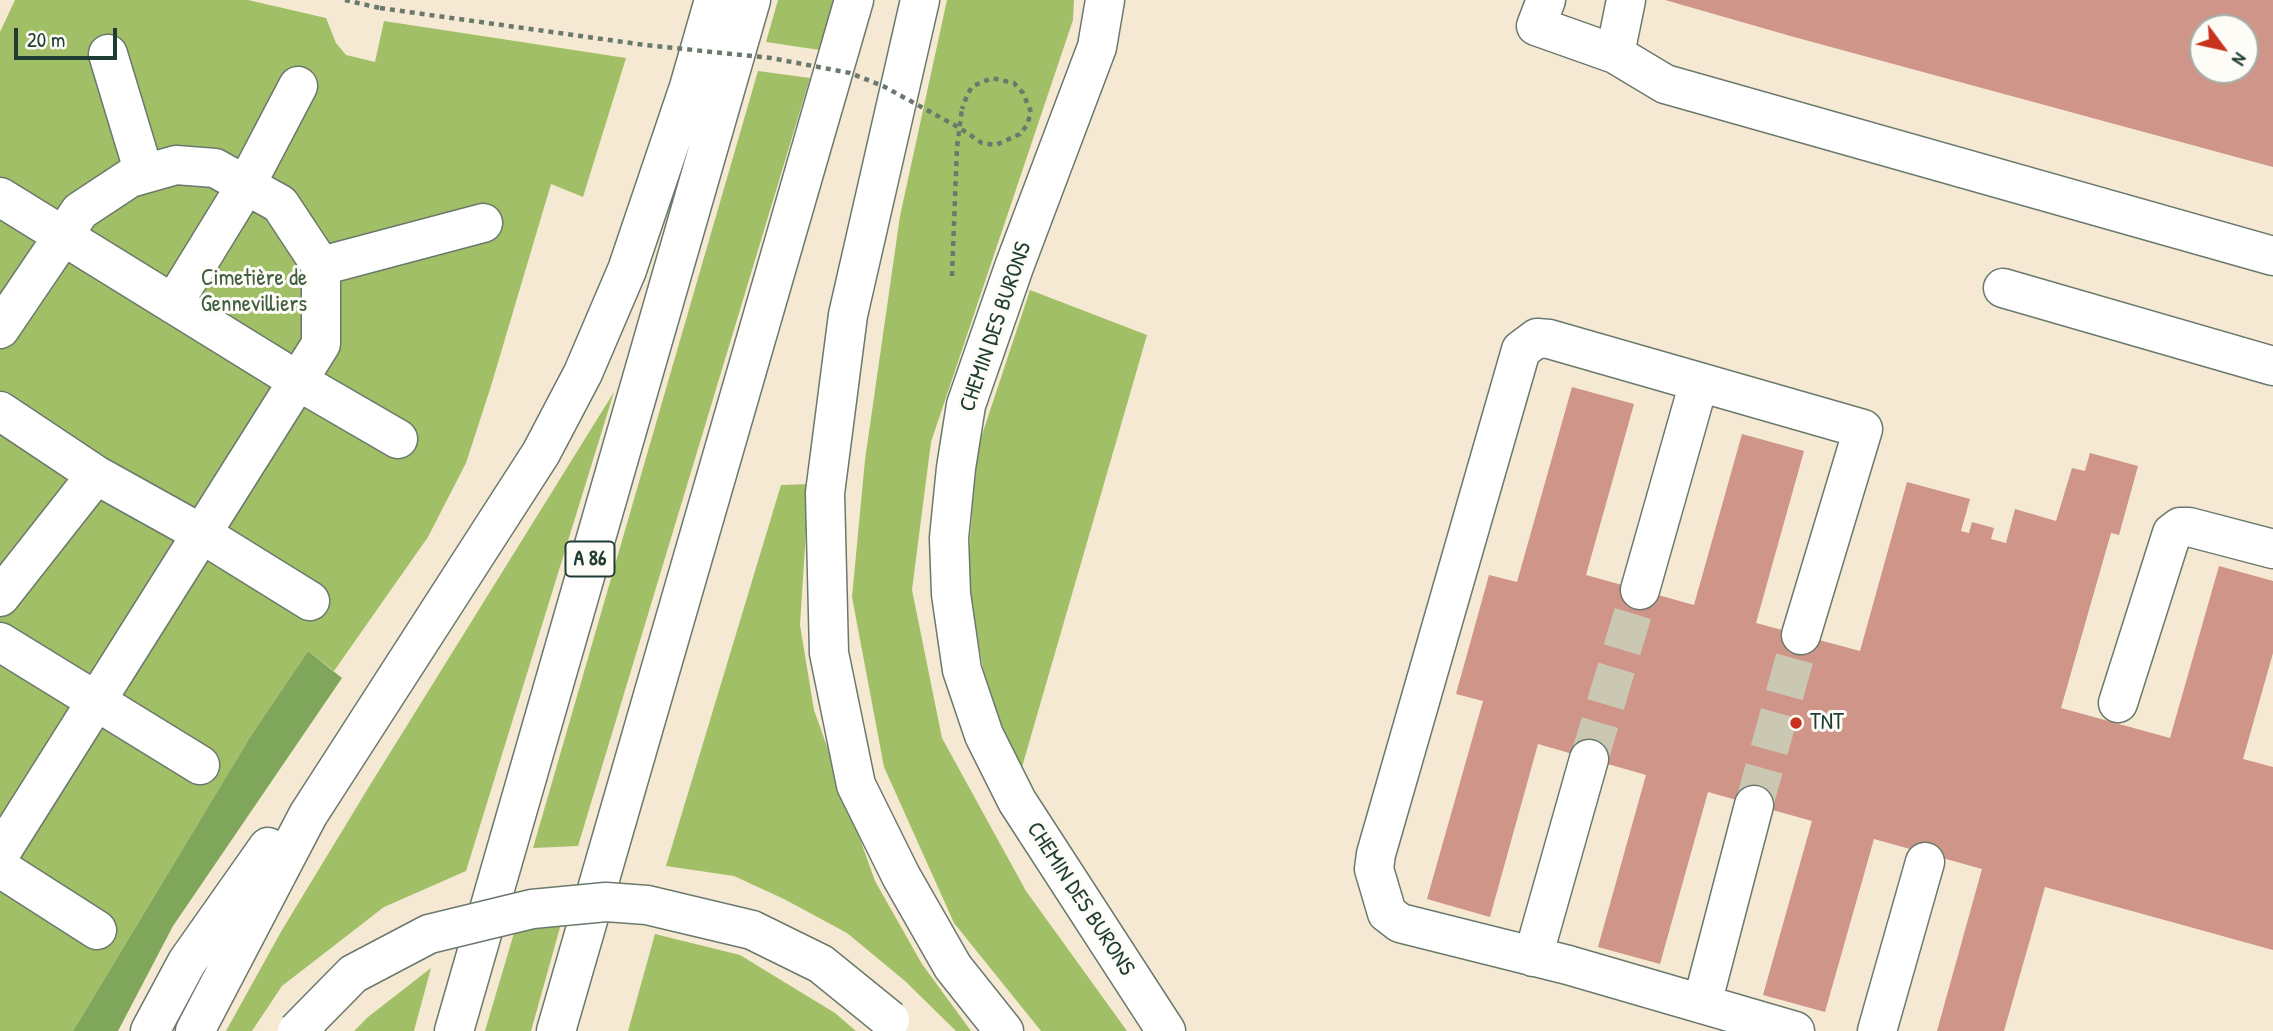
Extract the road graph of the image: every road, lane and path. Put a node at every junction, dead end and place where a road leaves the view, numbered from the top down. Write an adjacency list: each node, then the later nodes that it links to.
1 (345, 0): 19 (path, bridge)
2 (723, 0): 41 (main road)
3 (751, 0): 52 (main road, A 86)
4 (854, 0): 53 (main road)
5 (920, 0): 54 (main road)
6 (1105, 0): 55 (main road, CHEMIN DES BURONS)
7 (1546, 0): 10 (main road)
8 (1626, 0): 10 (main road)
9 (108, 54): 12 (main road)
10 (1615, 54): 17 (main road)
11 (298, 86): 13 (main road)
12 (144, 173): 13 (main road); 16 (main road)
13 (246, 185): 18 (main road); 21 (main road)
14 (0, 197): 16 (main road)
15 (484, 223): 18 (main road)
16 (63, 236): 21 (main road); 22 (main road)
17 (2273, 256)
18 (321, 266): 24 (main road)
19 (952, 276)
20 (2003, 288): 23 (main road)
21 (173, 304): 24 (main road)
22 (0, 329)
23 (2273, 366)
24 (298, 381): 27 (main road); 29 (main road)
25 (1699, 382): 31 (main road); 34 (main road); 46 (main road)
26 (0, 411): 28 (main road)
27 (398, 439)
28 (96, 475): 29 (main road); 32 (main road)
29 (202, 534): 33 (main road); 36 (main road)
30 (2273, 549): 37 (main road)
31 (1640, 590)
32 (0, 597)
33 (310, 601)
34 (1801, 635)
35 (0, 642): 36 (main road)
36 (96, 702): 39 (main road); 42 (main road)
37 (2118, 703)
38 (1589, 759): 46 (main road)
39 (200, 765)
40 (1754, 805): 47 (main road)
41 (307, 815): 49 (main road); 50 (main road)
42 (0, 854)
43 (1925, 862): 57 (main road)
44 (0, 869): 45 (main road)
45 (97, 929)
46 (1533, 957): 47 (main road)
47 (1702, 1004): 56 (main road)
48 (896, 1025): 51 (main road, bridge)
49 (150, 1031)
50 (195, 1031)
51 (297, 1031)
52 (454, 1031)
53 (555, 1031)
54 (1003, 1031)
55 (1166, 1031)
56 (1796, 1031)
57 (1877, 1031)

